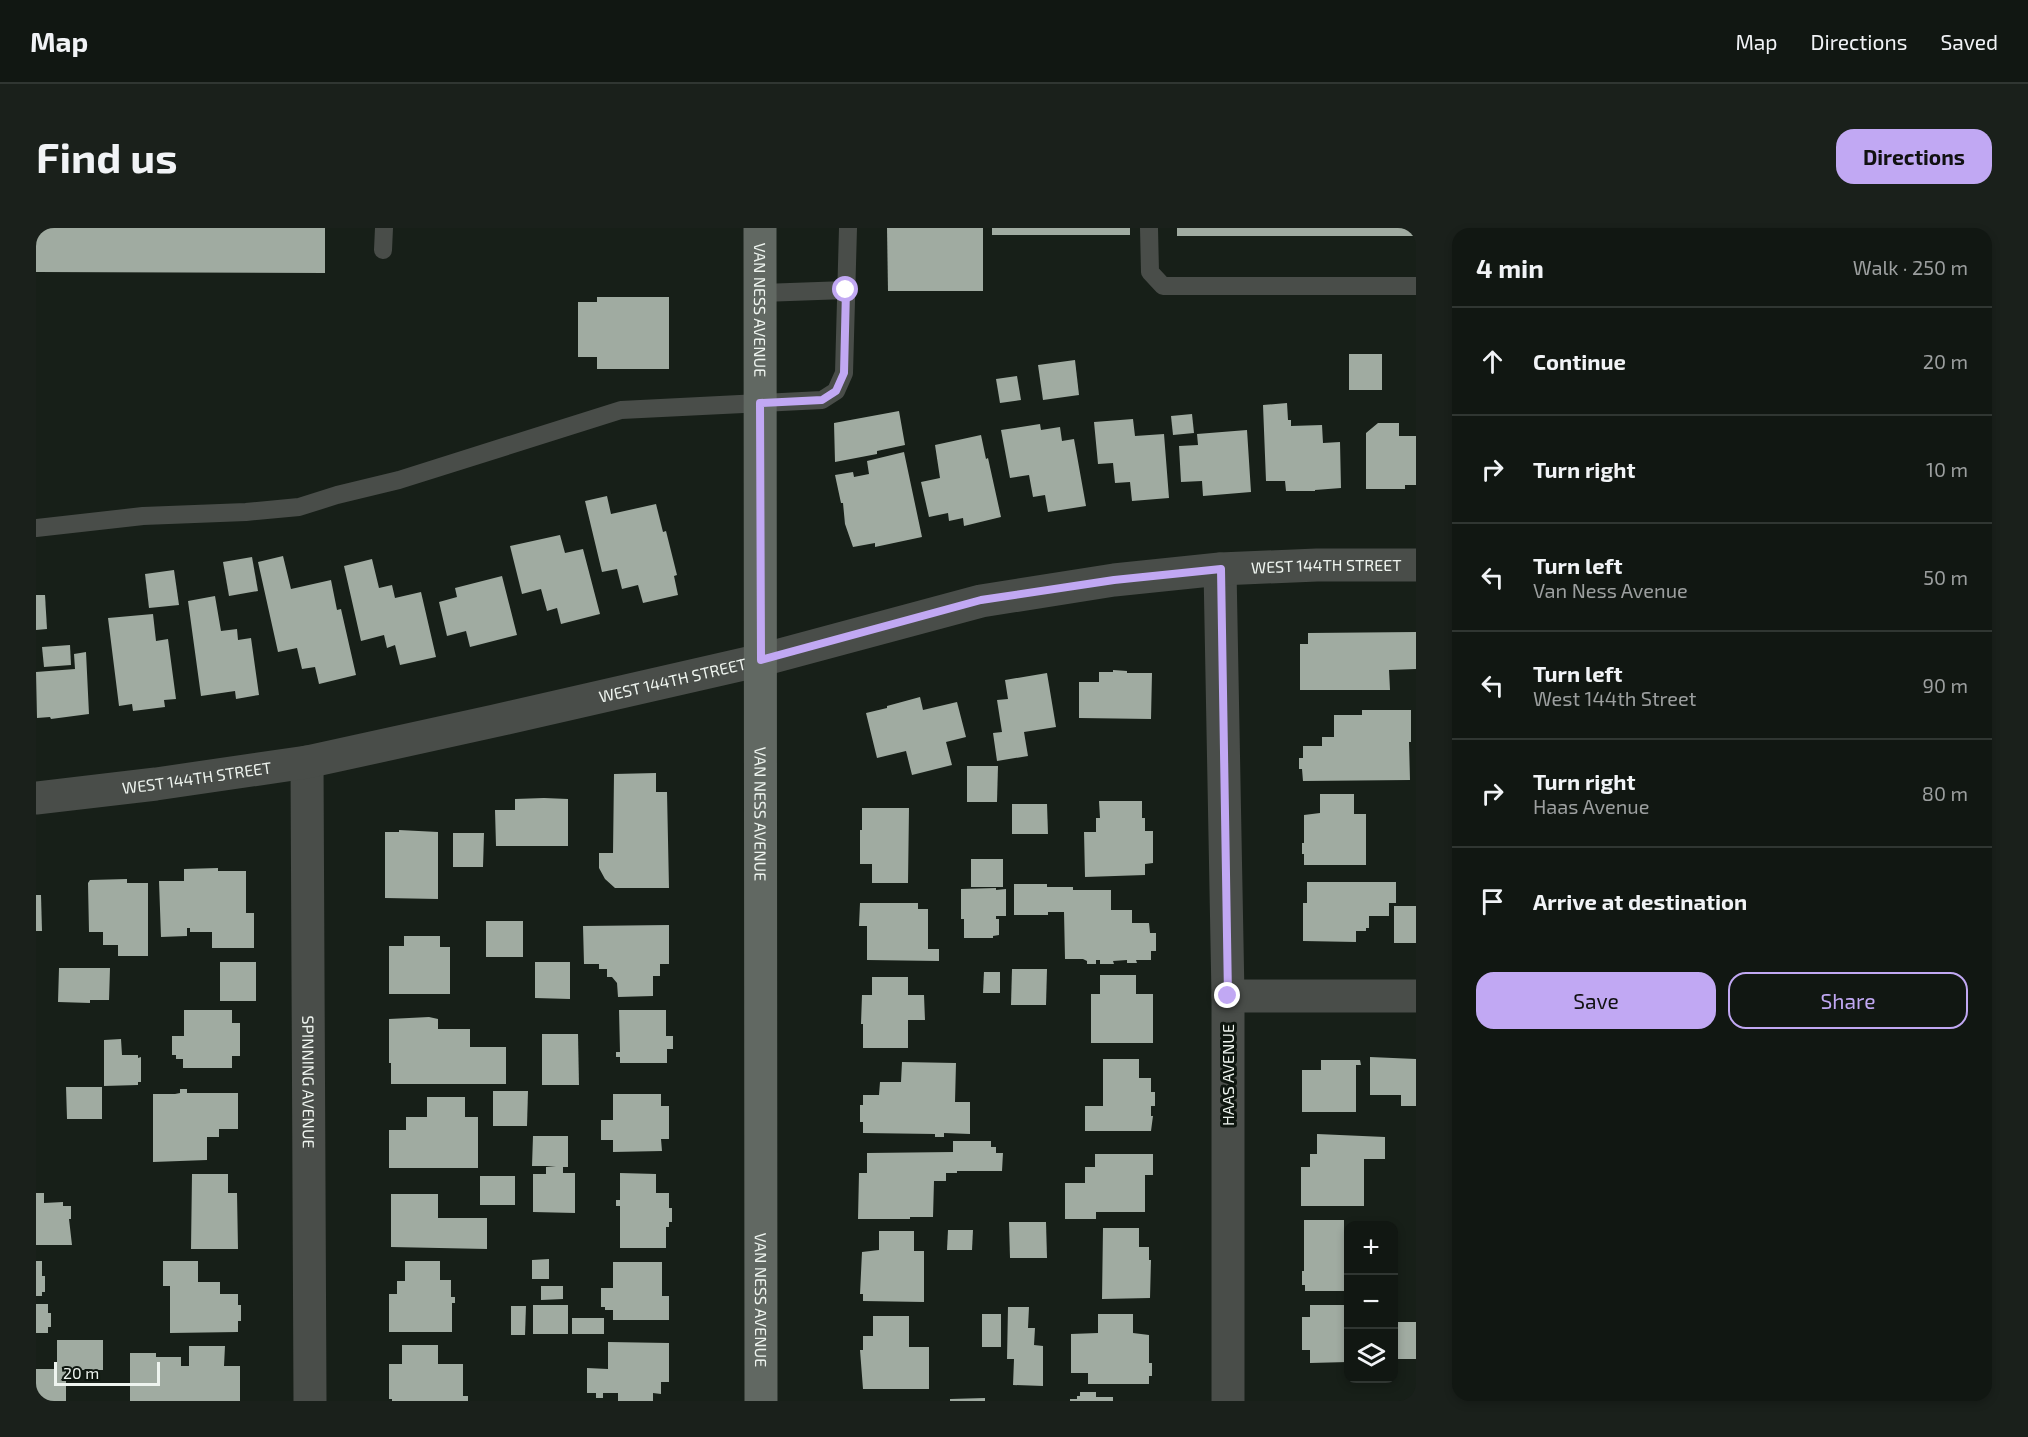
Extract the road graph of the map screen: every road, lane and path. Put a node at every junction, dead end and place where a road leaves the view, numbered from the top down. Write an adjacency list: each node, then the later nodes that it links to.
1 (384, 228): 5 (lane)
2 (760, 228): 8 (main road, VAN NESS AVENUE)
3 (848, 228): 7 (lane)
4 (1149, 228): 6 (lane)
5 (383, 250)
6 (1416, 286)
7 (846, 290): 8 (lane); 9 (lane)
8 (760, 293): 9 (main road, VAN NESS AVENUE)
9 (760, 403): 10 (lane); 13 (main road, VAN NESS AVENUE)
10 (36, 528)
11 (1416, 564): 12 (street, WEST 144TH STREET)
12 (1221, 569): 13 (street, WEST 144TH STREET); 16 (street, HAAS AVENUE)
13 (761, 660): 14 (street, WEST 144TH STREET); 19 (main road, VAN NESS AVENUE)
14 (307, 762): 15 (street, WEST 144TH STREET); 18 (street, SPINNING AVENUE)
15 (36, 798)
16 (1228, 996): 17 (street); 20 (street, HAAS AVENUE)
17 (1416, 996)
18 (310, 1401)
19 (761, 1401)
20 (1228, 1401)

